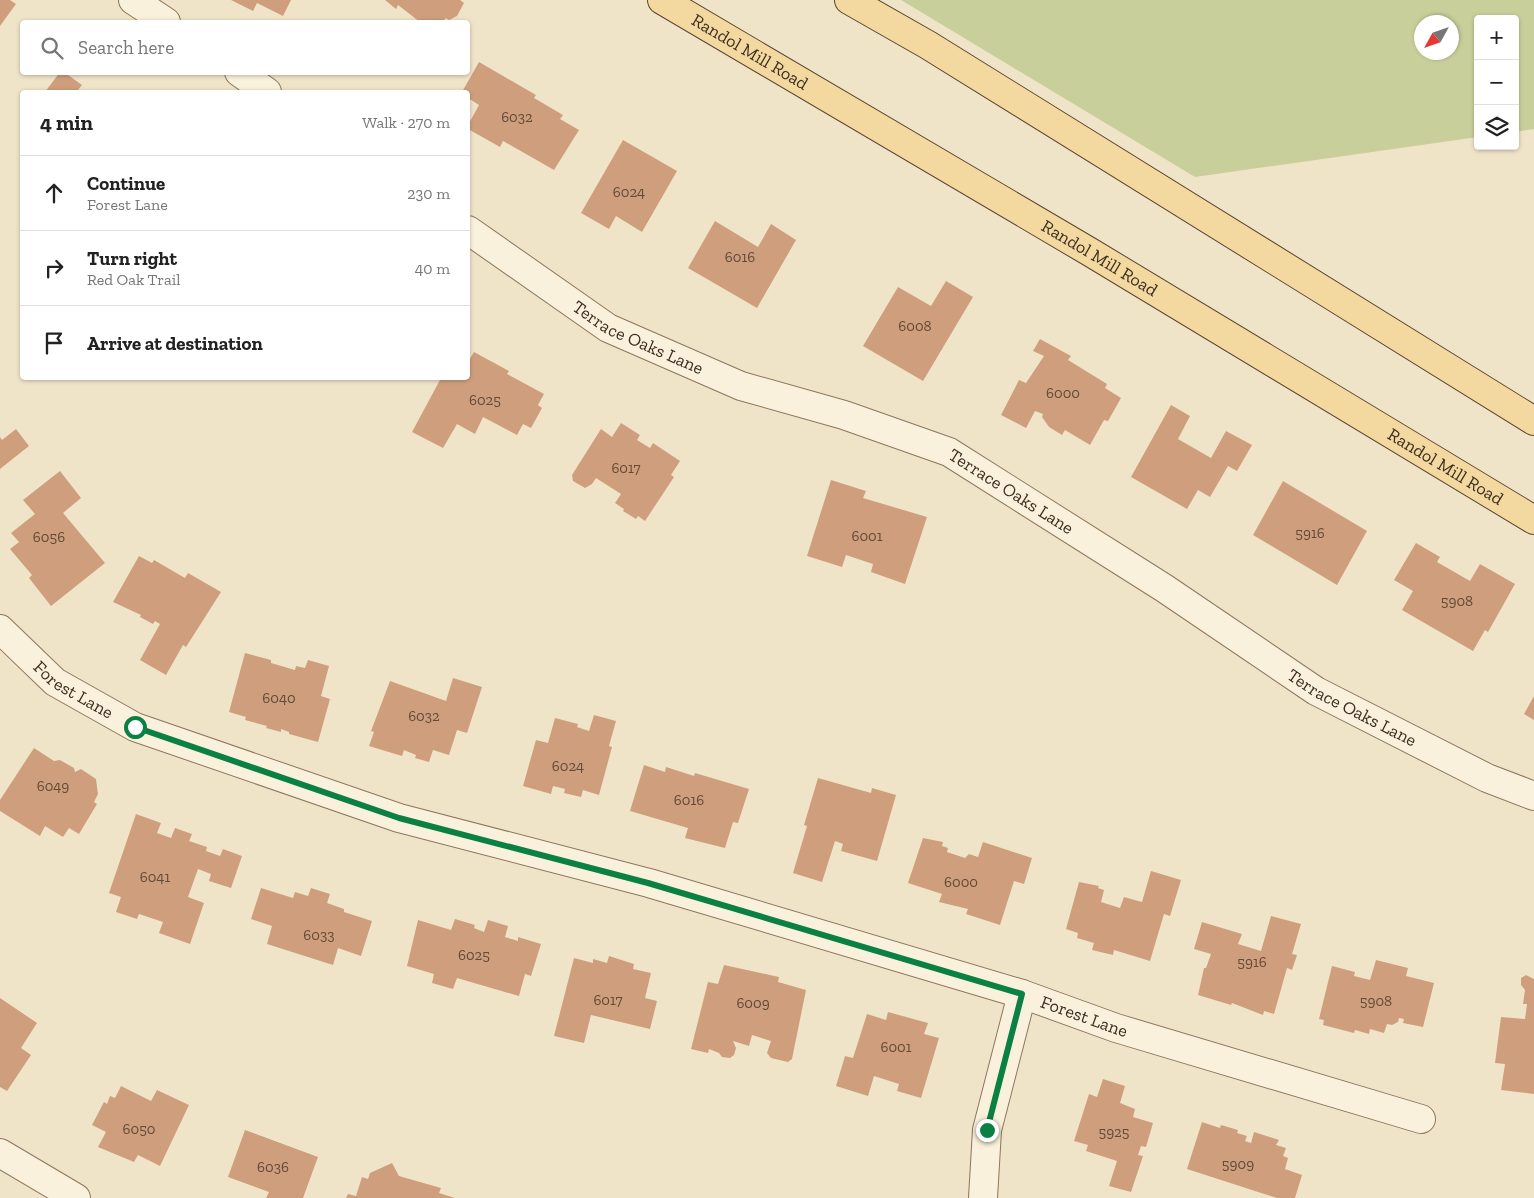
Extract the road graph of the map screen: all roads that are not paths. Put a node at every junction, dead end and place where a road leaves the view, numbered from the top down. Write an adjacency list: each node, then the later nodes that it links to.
1 (133, 0): 4 (street)
2 (662, 0): 9 (main road, Randol Mill Road)
3 (849, 0): 8 (main road)
4 (163, 20)
5 (242, 75): 6 (street)
6 (265, 90)
7 (470, 231): 11 (street, Terrace Oaks Lane)
8 (1534, 420)
9 (1534, 520)
10 (0, 629): 12 (street, Forest Lane)
11 (1534, 796)
12 (1022, 994): 13 (street, Forest Lane); 16 (street)
13 (1422, 1119)
14 (0, 1153): 15 (street)
15 (76, 1198)
16 (983, 1198)

